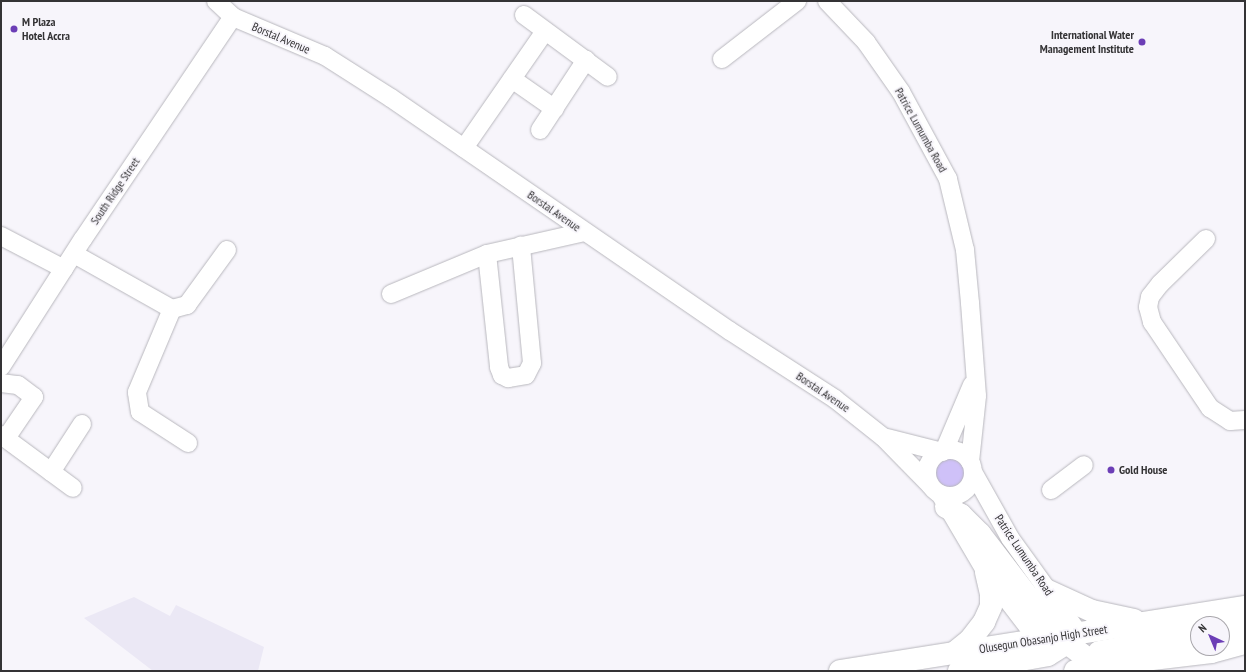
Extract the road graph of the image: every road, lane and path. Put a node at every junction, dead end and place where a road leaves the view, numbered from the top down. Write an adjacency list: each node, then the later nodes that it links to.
1 (216, 1): 5 (street, Borstal Avenue)
2 (798, 1): 7 (street)
3 (827, 1): 25 (street, Patrice Lumumba Road)
4 (524, 15): 6 (street)
5 (233, 17): 13 (street, Borstal Avenue); 19 (street, South Ridge Street)
6 (545, 31): 8 (street); 10 (street)
7 (722, 59)
8 (586, 60): 9 (street); 11 (street)
9 (608, 77)
10 (512, 79): 11 (street); 13 (street)
11 (555, 109): 12 (street)
12 (540, 130)
13 (464, 148): 14 (street, Borstal Avenue)
14 (585, 232): 17 (street); 30 (street, Borstal Avenue)
15 (1, 236): 21 (street)
16 (1206, 239): 27 (street)
17 (521, 246): 20 (street); 20 (street)
18 (228, 250): 23 (street)
19 (74, 254): 21 (street, South Ridge Street); 23 (street)
20 (487, 254): 22 (street)
21 (64, 269): 24 (street, South Ridge Street)
22 (391, 294)
23 (172, 309): 31 (street)
24 (1, 367)
25 (975, 377): 32 (street, Patrice Lumumba Road); 34 (street, Patrice Lumumba Road)
26 (1, 383): 29 (street)
27 (1245, 420)
28 (82, 424): 35 (street)
29 (3, 436): 35 (street)
30 (883, 437): 32 (street, Borstal Avenue); 38 (street, Borstal Avenue)
31 (188, 444)
32 (943, 451): 34 (street); 38 (street)
33 (1084, 465): 37 (street)
34 (972, 467): 38 (street); 40 (street, Patrice Lumumba Road)
35 (51, 472): 36 (street)
36 (73, 488)
37 (1051, 490)
38 (938, 495): 39 (street); 50 (main road)
39 (986, 572): 50 (street); 51 (main road)
40 (1046, 590): 42 (main road); 50 (street, Patrice Lumumba Road)
41 (1245, 607): 42 (main road, Olusegun Obasanjo High Street)
42 (1145, 622): 50 (main road, Olusegun Obasanjo High Street)
43 (1245, 622): 44 (main road)
44 (1230, 626)
45 (1190, 635): 50 (main road)
46 (1245, 643): 47 (main road, Olusegun Obasanjo High Street)
47 (1230, 647)
48 (1190, 653): 50 (main road, Olusegun Obasanjo High Street)
49 (1206, 656): 53 (main road)
50 (1074, 657): 51 (main road, Olusegun Obasanjo High Street)
51 (956, 662): 52 (main road, Olusegun Obasanjo High Street)
52 (840, 671)
53 (1189, 671)

